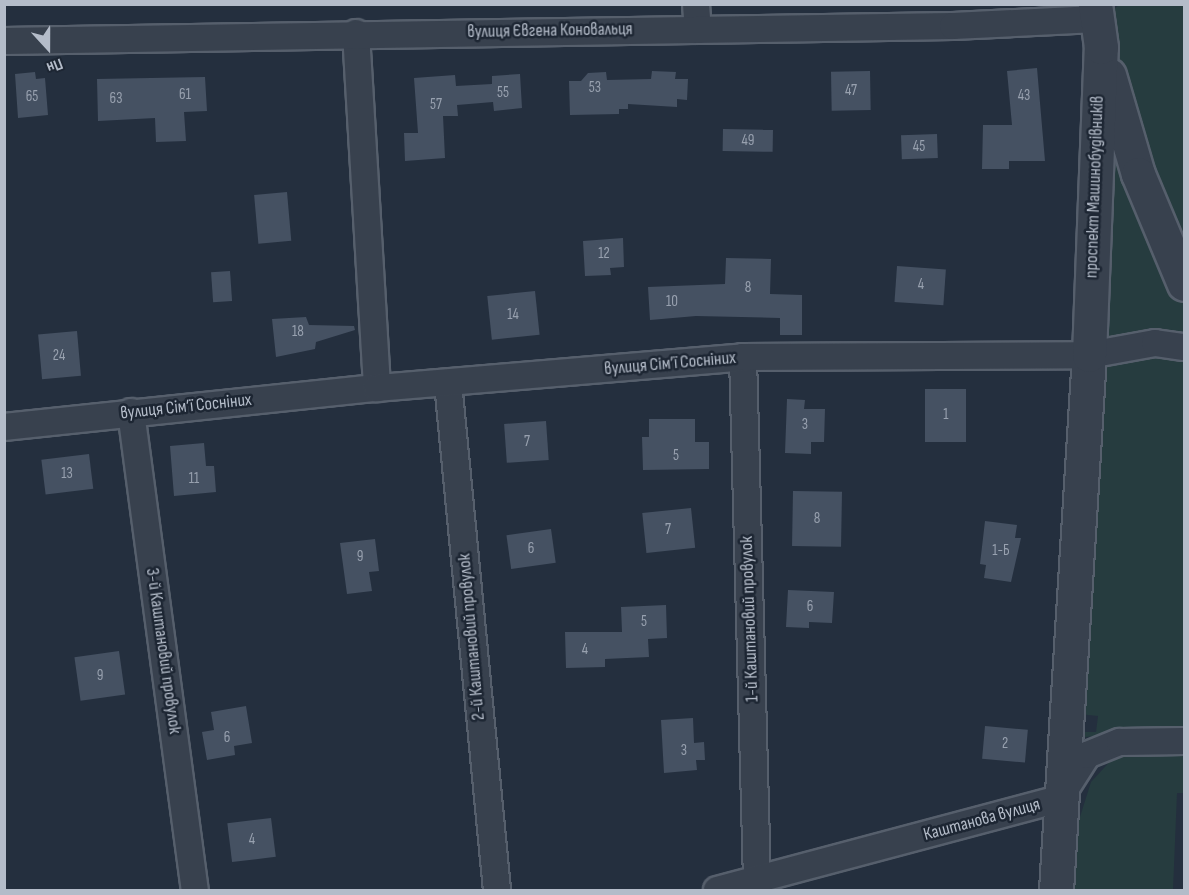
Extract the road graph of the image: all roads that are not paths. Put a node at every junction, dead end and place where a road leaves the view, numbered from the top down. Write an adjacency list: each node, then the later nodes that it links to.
1 (696, 4): 3 (street)
2 (1101, 19): 3 (street, вулиця Євгена Коновальця); 6 (street); 8 (street, проспект Машинобудівників)
3 (698, 30): 4 (street, вулиця Євгена Коновальця)
4 (356, 33): 5 (street, вулиця Євгена Коновальця); 11 (street)
5 (4, 41)
6 (1185, 284)
7 (1185, 347): 8 (street, вулиця Сім’ї Сосніних)
8 (1089, 355): 9 (street, вулиця Сім’ї Сосніних); 15 (street, Каштанова вулиця)
9 (743, 357): 10 (street, вулиця Сім’ї Сосніних); 16 (street, 1-й Каштановий провулок)
10 (448, 383): 11 (street, вулиця Сім’ї Сосніних); 18 (street, 2-й Каштановий провулок)
11 (377, 388): 12 (street, вулиця Сім’ї Сосніних)
12 (131, 412): 13 (street, вулиця Сім’ї Сосніних); 17 (street, 3-й Каштановий провулок)
13 (4, 427)
14 (1185, 741): 15 (street)
15 (1059, 799): 16 (street, Каштанова вулиця); 20 (street)
16 (757, 880): 19 (street, Каштанова вулиця)
17 (195, 891)
18 (497, 891)
19 (717, 891)
20 (1056, 891)

